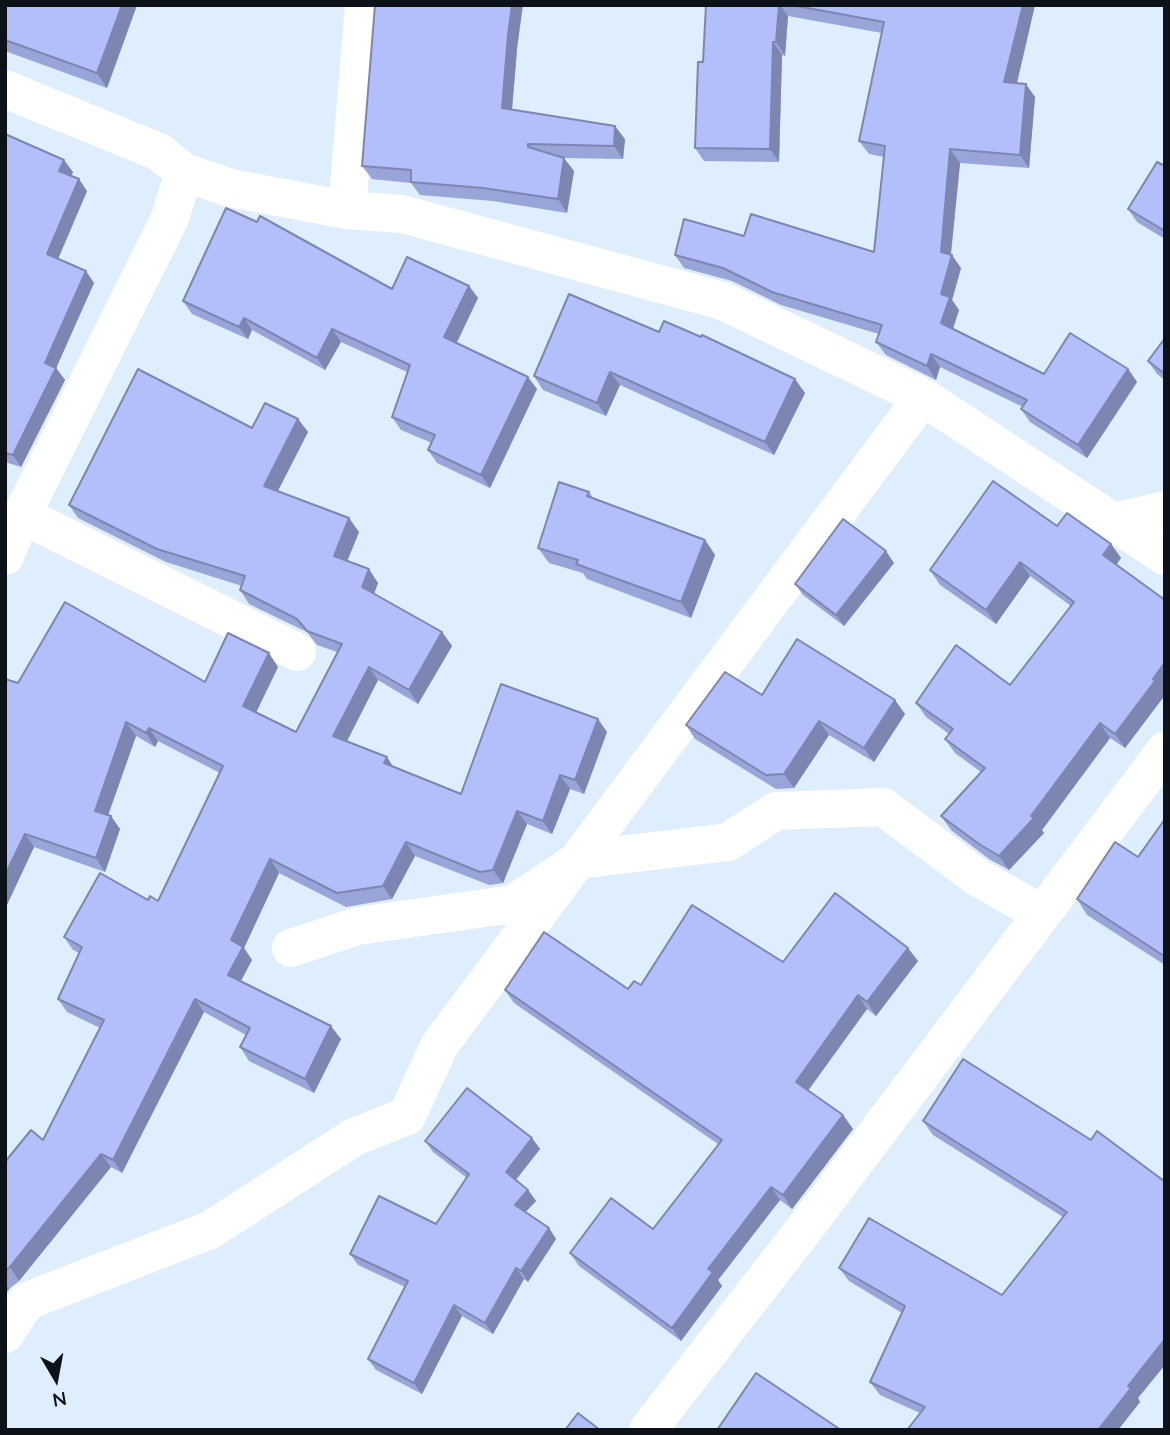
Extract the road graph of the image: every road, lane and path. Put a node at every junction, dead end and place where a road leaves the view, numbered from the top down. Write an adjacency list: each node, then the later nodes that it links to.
1 (364, 5): 4 (street)
2 (5, 89): 3 (street)
3 (184, 172): 4 (street); 7 (street)
4 (347, 210): 5 (street)
5 (923, 397): 8 (street); 13 (street)
6 (1165, 510): 8 (street)
7 (22, 515): 9 (street); 11 (street)
8 (1114, 522): 10 (street)
9 (5, 556)
10 (1165, 556)
11 (297, 652)
12 (1165, 751): 14 (street)
13 (579, 860): 14 (street); 15 (street); 16 (street)
14 (1041, 915): 17 (street)
15 (291, 948)
16 (5, 1334)
17 (648, 1430)

